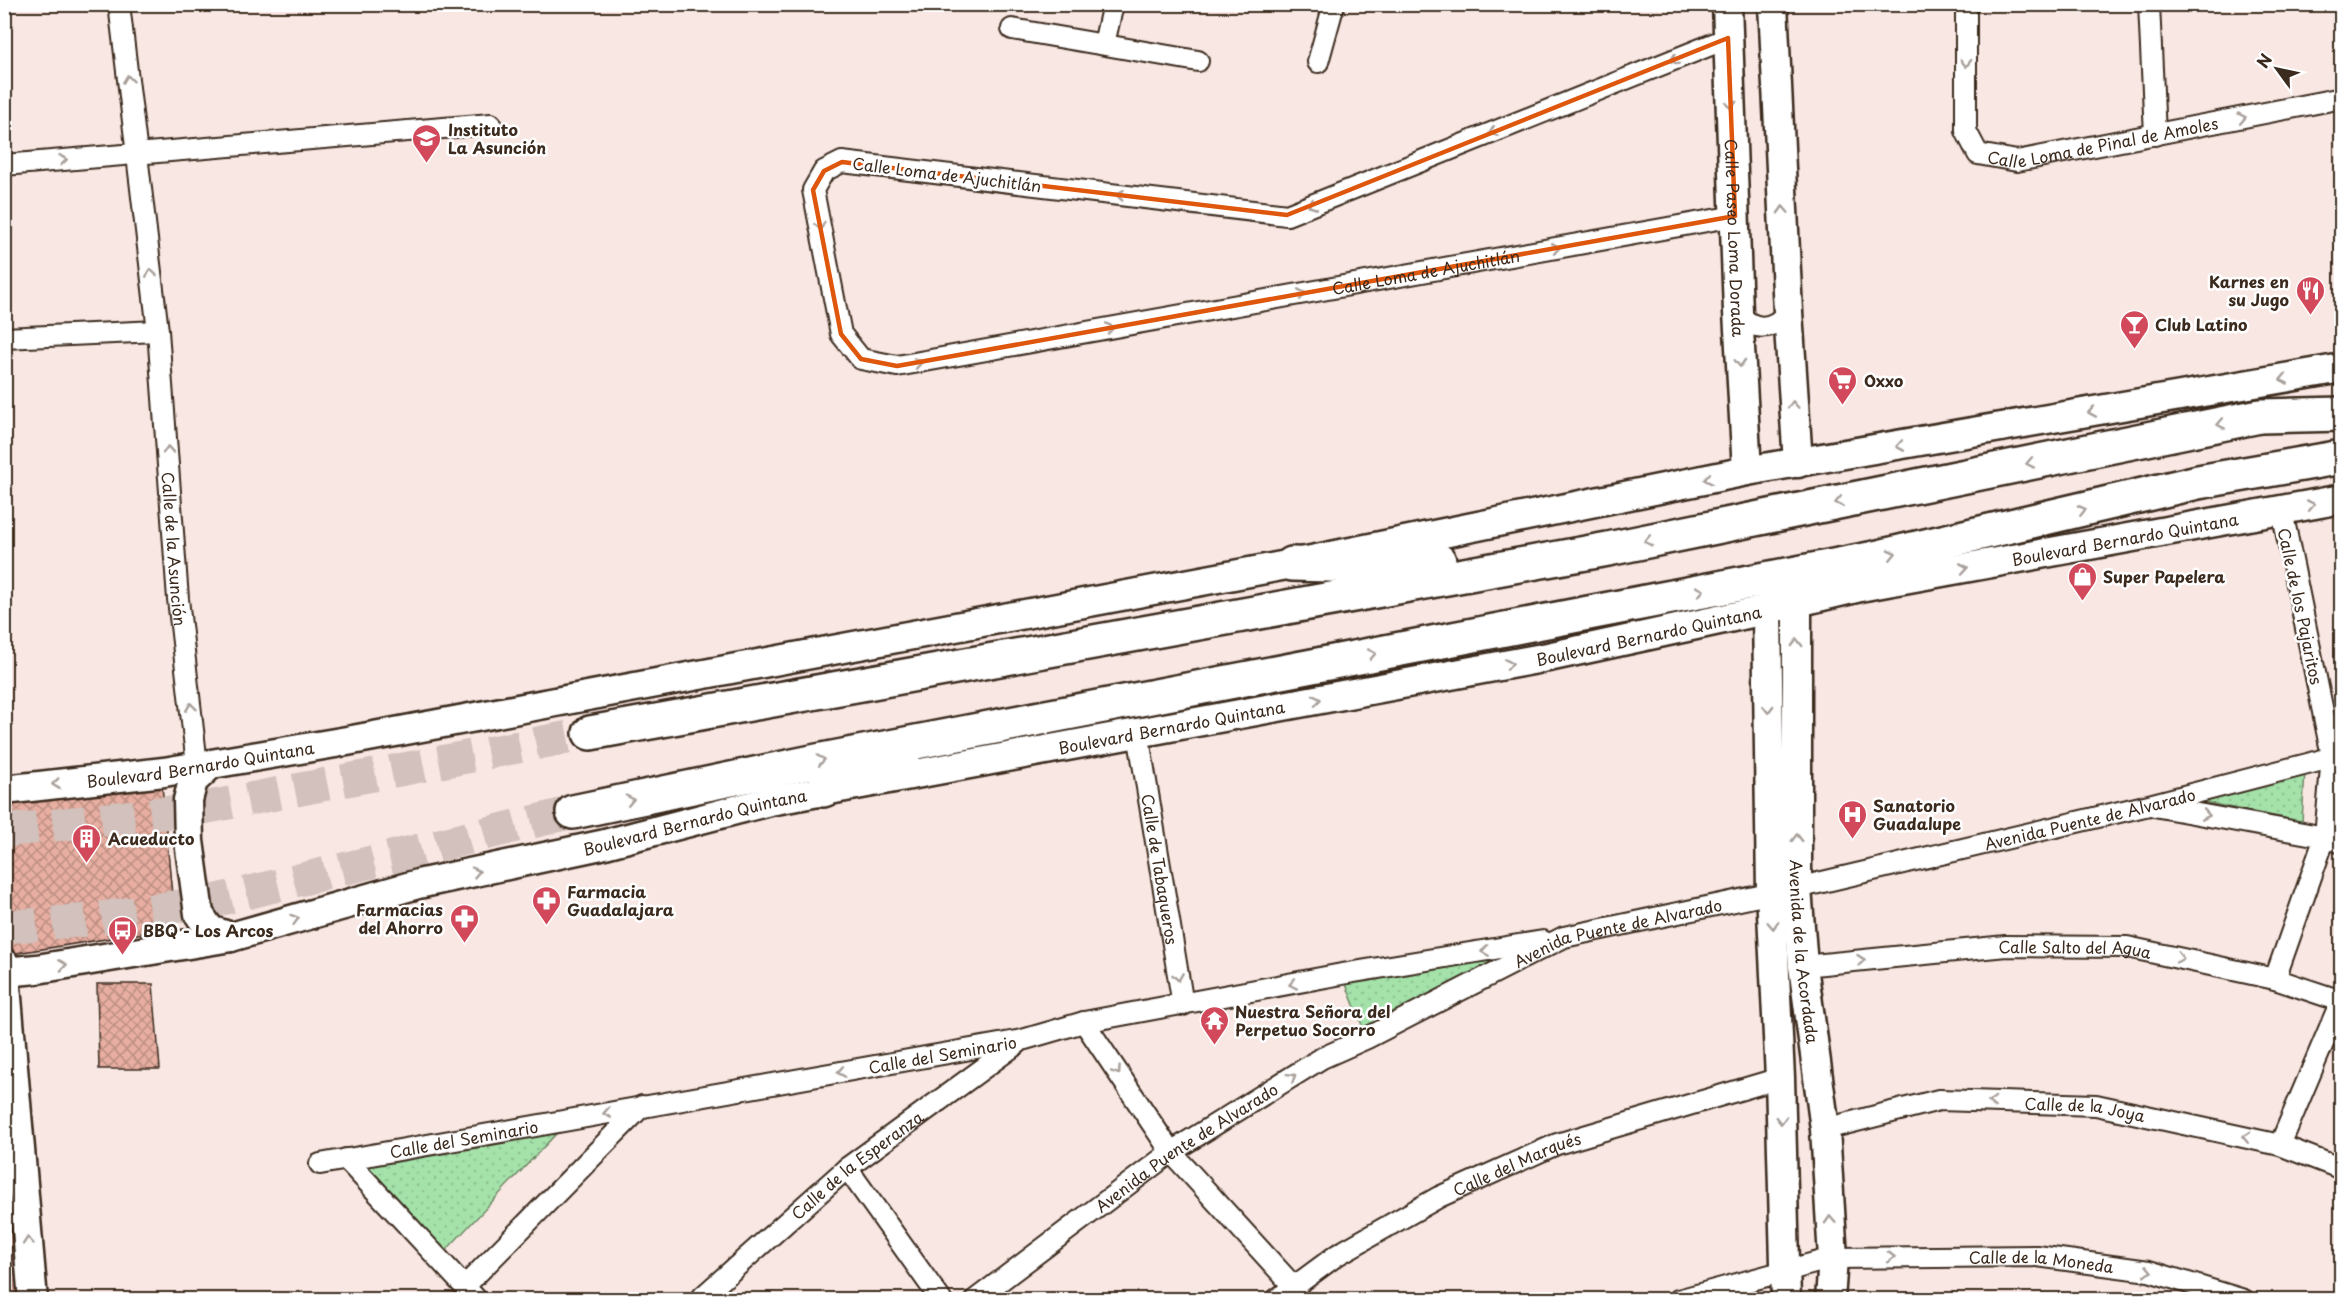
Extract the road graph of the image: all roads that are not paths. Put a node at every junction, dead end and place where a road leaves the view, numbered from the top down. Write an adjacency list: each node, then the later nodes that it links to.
1 (119, 4): 16 (street, Calle de la Asunción, one-way to 1)
2 (1113, 4): 10 (street)
3 (1334, 4): 12 (street)
4 (1727, 4): 9 (main road, Calle Paseo Loma Dorada)
5 (1773, 4): 20 (main road, one-way to 5)
6 (1966, 4): 15 (street, Calle Loma de Pinal de Amoles, one-way to 15)
7 (2149, 4): 15 (street)
8 (1012, 29): 10 (street)
9 (1728, 38): 18 (main road, Calle Paseo Loma Dorada, one-way to 18); 18 (street, Calle Loma de Ajuchitlán, one-way to 18)
10 (1104, 44): 11 (street)
11 (1198, 61)
12 (1318, 62)
13 (2342, 98): 15 (street, Calle Loma de Pinal de Amoles, one-way to 13)
14 (491, 124): 16 (street)
15 (2155, 135)
16 (137, 153): 17 (street, one-way to 16); 21 (street, Calle de la Asunción, one-way to 16)
17 (4, 165)
18 (1735, 216): 19 (main road, Calle Paseo Loma Dorada)
19 (1738, 312): 20 (street); 29 (main road, Calle Paseo Loma Dorada, one-way to 29)
20 (1788, 312): 28 (main road, one-way to 20)
21 (158, 331): 22 (street); 42 (street, Calle de la Asunción, one-way to 21)
22 (4, 338)
23 (2342, 368): 28 (main road, Boulevard Bernardo Quintana, one-way to 28)
24 (2342, 396): 26 (highway)
25 (2342, 414): 26 (highway)
26 (2260, 416): 34 (highway, one-way to 34)
27 (2342, 457): 31 (highway, Boulevard Bernardo Quintana)
28 (1798, 464): 29 (main road, Boulevard Bernardo Quintana)
29 (1747, 471): 35 (main road, Boulevard Bernardo Quintana, one-way to 35)
30 (2342, 479): 31 (highway)
31 (2198, 483): 38 (highway, Boulevard Bernardo Quintana, one-way to 31)
32 (2342, 499): 33 (main road, Boulevard Bernardo Quintana, one-way to 32)
33 (2282, 511): 36 (main road, Boulevard Bernardo Quintana, one-way to 33); 41 (street, Calle de los Pajaritos)
34 (1608, 549): 35 (highway); 39 (highway)
35 (1292, 564): 42 (main road, Boulevard Bernardo Quintana)
36 (1797, 601): 37 (main road, Boulevard Bernardo Quintana); 48 (main road, Avenida de la Acordada, one-way to 36)
37 (1767, 609): 40 (main road, Boulevard Bernardo Quintana, one-way to 37); 48 (main road, Avenida de la Acordada, one-way to 48)
38 (1294, 669): 44 (highway); 46 (highway, Boulevard Bernardo Quintana, one-way to 38)
39 (590, 733)
40 (1138, 733): 44 (main road, Boulevard Bernardo Quintana); 56 (street, Calle de Tabaqueros, one-way to 56)
41 (2337, 756): 45 (street, Avenida Puente de Alvarado); 47 (street, Calle de los Pajaritos)
42 (204, 765): 43 (main road, Boulevard Bernardo Quintana, one-way to 43); 49 (main road)
43 (4, 790)
44 (823, 790): 49 (main road, Boulevard Bernardo Quintana, one-way to 44)
45 (2148, 805): 47 (street, one-way to 47); 48 (street, Avenida Puente de Alvarado)
46 (573, 812)
47 (2333, 840): 54 (street, Calle de los Pajaritos)
48 (1784, 890): 50 (street, Avenida Puente de Alvarado); 52 (main road, Avenida de la Acordada); 59 (main road, Avenida de la Acordada, one-way to 59)
49 (231, 937): 53 (main road, Boulevard Bernardo Quintana, one-way to 49)
50 (1564, 938): 56 (street, Calle del Seminario, one-way to 56); 63 (street, Avenida Puente de Alvarado, one-way to 50)
51 (4, 963): 53 (main road)
52 (1803, 966): 54 (street, Calle Salto del Agua, one-way to 54); 61 (main road, Avenida de la Acordada)
53 (5, 972): 72 (main road, one-way to 53)
54 (2276, 979): 55 (street, Calle Salto del Agua)
55 (2342, 1001): 62 (street)
56 (1183, 1005): 57 (street, Calle del Seminario)
57 (1084, 1022): 58 (street, Calle del Seminario); 63 (street, one-way to 63)
58 (1022, 1040): 60 (street, Calle del Seminario, one-way to 60); 66 (street, Calle de la Esperanza)
59 (1780, 1078): 69 (main road, Avenida de la Acordada, one-way to 69); 70 (street, Calle del Marqués)
60 (642, 1107): 64 (street, Calle del Seminario, one-way to 64); 71 (street)
61 (1825, 1129): 62 (street, Calle de la Joya, one-way to 61); 68 (main road, Avenida de la Acordada, one-way to 61)
62 (2280, 1145): 67 (street, Calle de la Joya)
63 (1171, 1152): 70 (street); 75 (street, Avenida Puente de Alvarado)
64 (346, 1159): 65 (street, Calle del Seminario); 71 (street)
65 (320, 1164)
66 (847, 1168): 73 (street, Calle de la Esperanza); 74 (street)
67 (2342, 1169)
68 (1833, 1258): 69 (street, Calle de la Moneda); 79 (main road, Avenida de la Acordada); 80 (street, Calle de la Moneda, one-way to 80)
69 (1785, 1270): 77 (street, Calle de la Moneda); 78 (main road, Avenida de la Acordada)
70 (1294, 1287): 76 (street, Calle del Marqués)
71 (471, 1293)
72 (33, 1299)
73 (699, 1299)
74 (941, 1299)
75 (975, 1299)
76 (1276, 1299)
77 (1678, 1299)
78 (1786, 1299)
79 (1830, 1299)
80 (2244, 1299)

